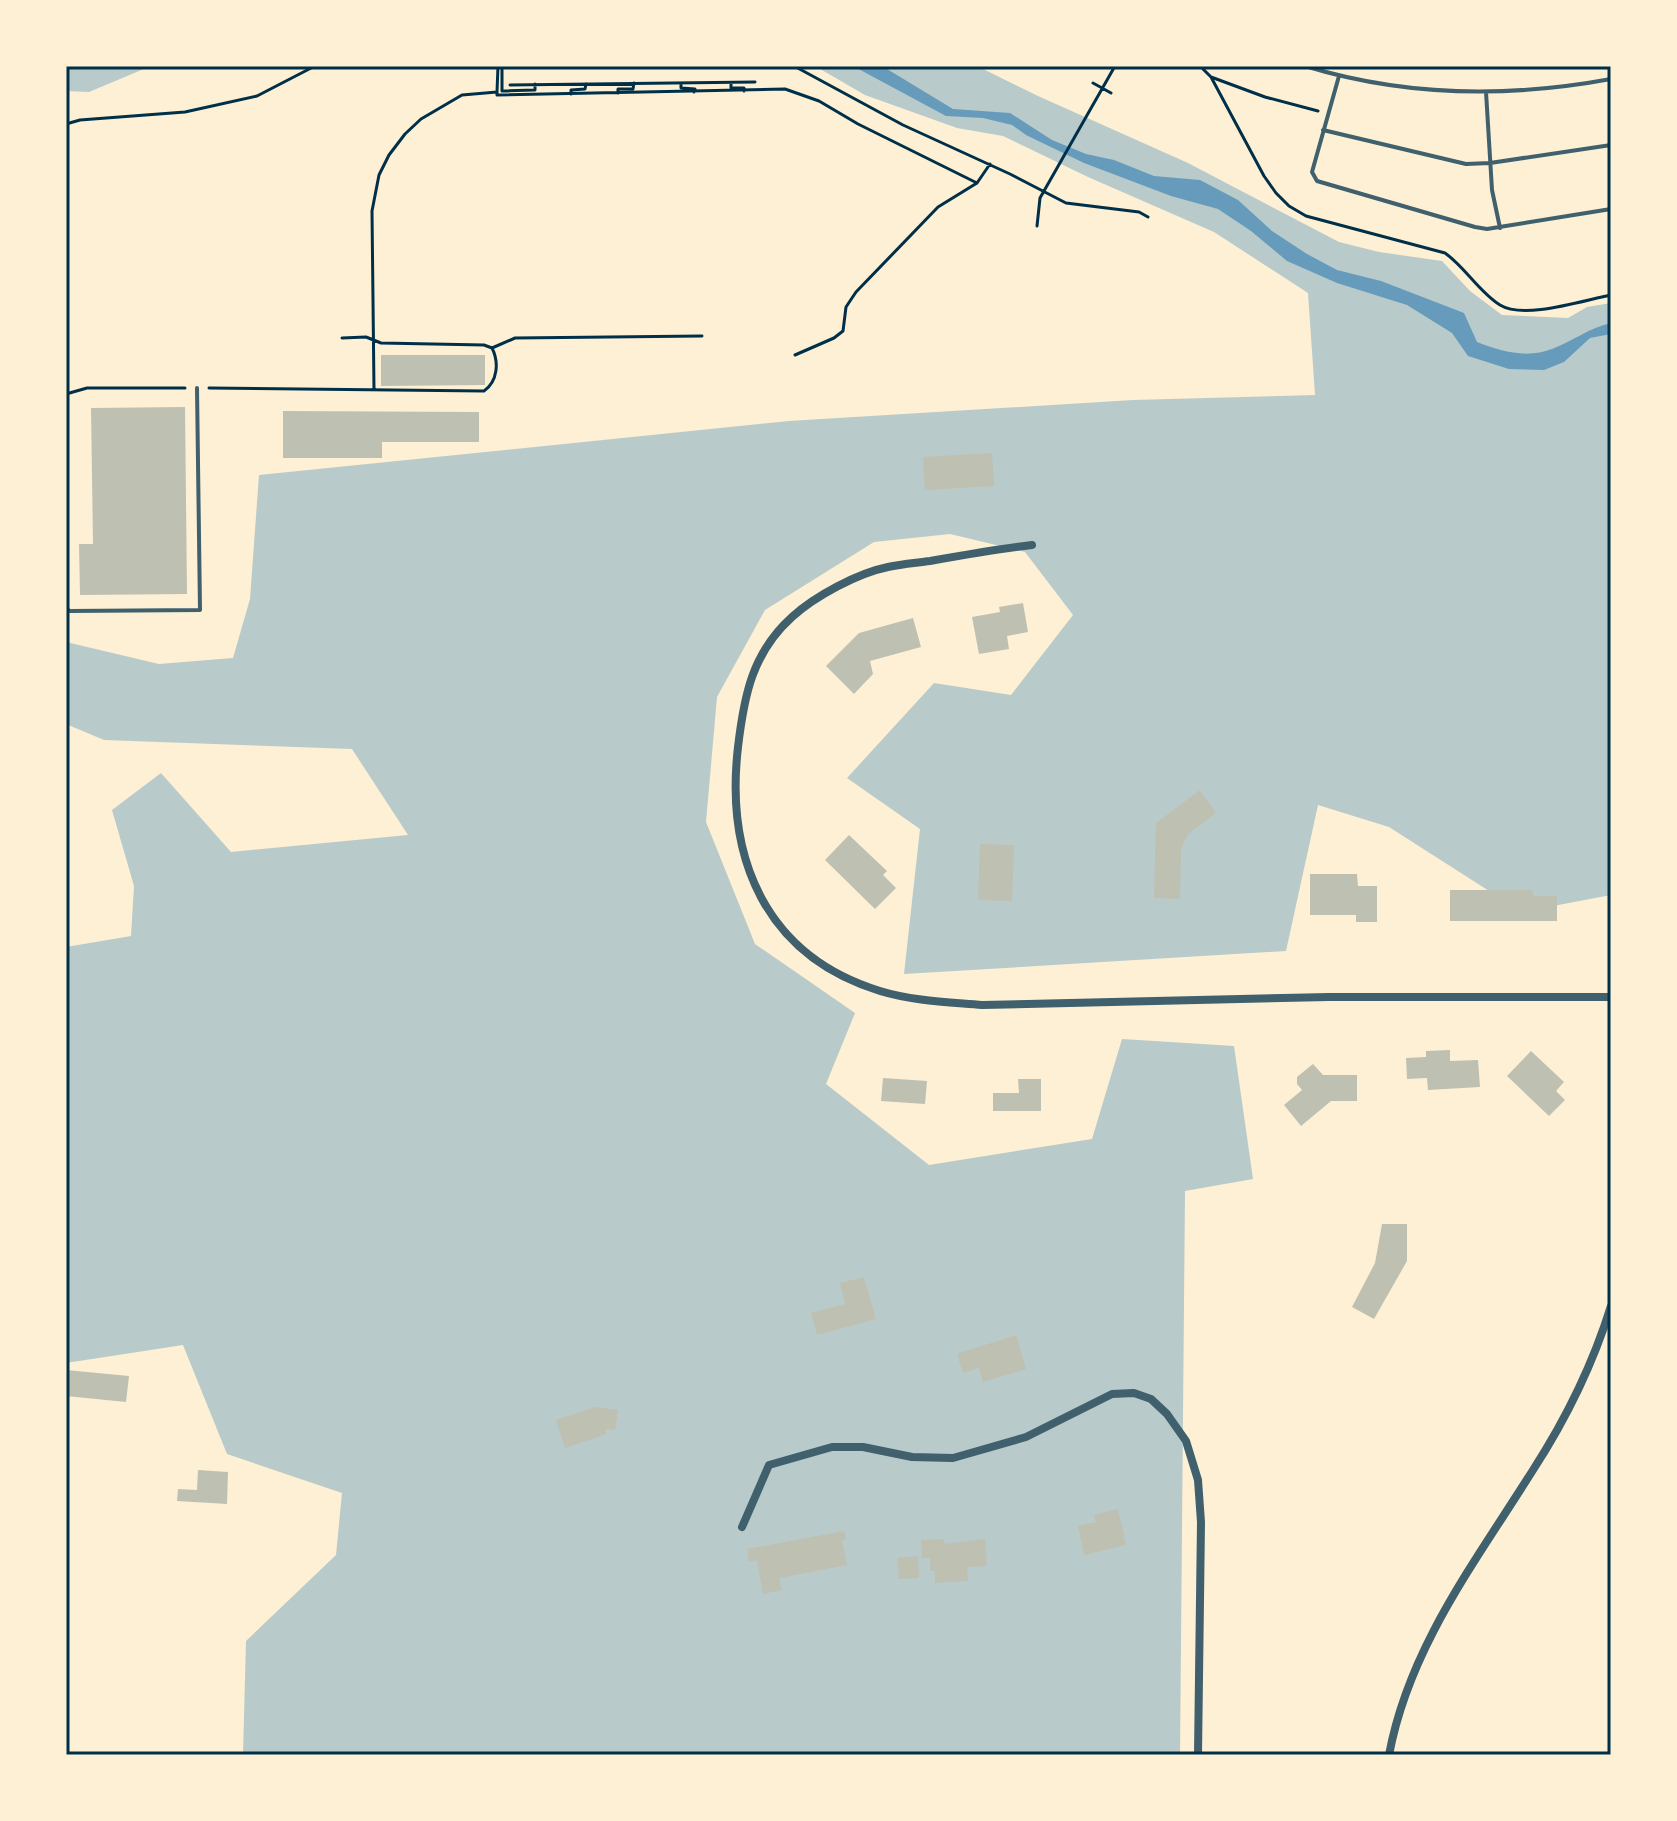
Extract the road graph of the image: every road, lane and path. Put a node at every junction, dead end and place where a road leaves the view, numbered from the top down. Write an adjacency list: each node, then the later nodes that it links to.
1 (315, 66): 27 (path)
2 (500, 66): 15 (path); 20 (path)
3 (794, 66): 31 (path)
4 (1115, 66): 18 (path)
5 (1200, 66): 8 (path)
6 (1305, 66): 7 (lane)
7 (1339, 76): 22 (lane); 26 (lane)
8 (1211, 77): 26 (path); 38 (path)
9 (1611, 79): 22 (lane)
10 (755, 82): 13 (path)
11 (634, 83): 12 (path); 16 (path); 23 (path)
12 (681, 83): 13 (path); 21 (path)
13 (731, 83): 19 (path)
14 (1093, 83): 18 (path)
15 (535, 84): 16 (path); 17 (path)
16 (586, 84): 25 (path)
17 (510, 85)
18 (1102, 88): 24 (path); 33 (path)
19 (744, 91): 21 (path); 32 (path)
20 (497, 92): 25 (path); 41 (path)
21 (694, 92): 23 (path)
22 (1486, 92): 30 (lane)
23 (618, 93): 25 (path)
24 (1111, 93)
25 (571, 94)
26 (1328, 114): 28 (lane)
27 (66, 124)
28 (1323, 130): 30 (lane); 37 (lane)
29 (1611, 145): 30 (lane)
30 (1490, 163): 37 (lane)
31 (990, 164): 32 (path); 33 (path)
32 (977, 183): 43 (path)
33 (1044, 192): 35 (path); 36 (path)
34 (1611, 209): 37 (lane)
35 (1148, 217)
36 (1037, 226)
37 (1500, 228)
38 (1611, 295)
39 (702, 336): 42 (path)
40 (342, 338): 41 (path)
41 (373, 340): 42 (path); 45 (path)
42 (492, 348): 45 (path)
43 (795, 355)
44 (197, 388): 45 (path); 46 (path); 48 (lane)
45 (374, 390)
46 (66, 394)
47 (1032, 545): 49 (street)
48 (66, 607)
49 (1611, 997)
50 (1611, 1306): 53 (street)
51 (742, 1527): 52 (street)
52 (1198, 1755)
53 (1389, 1755)

